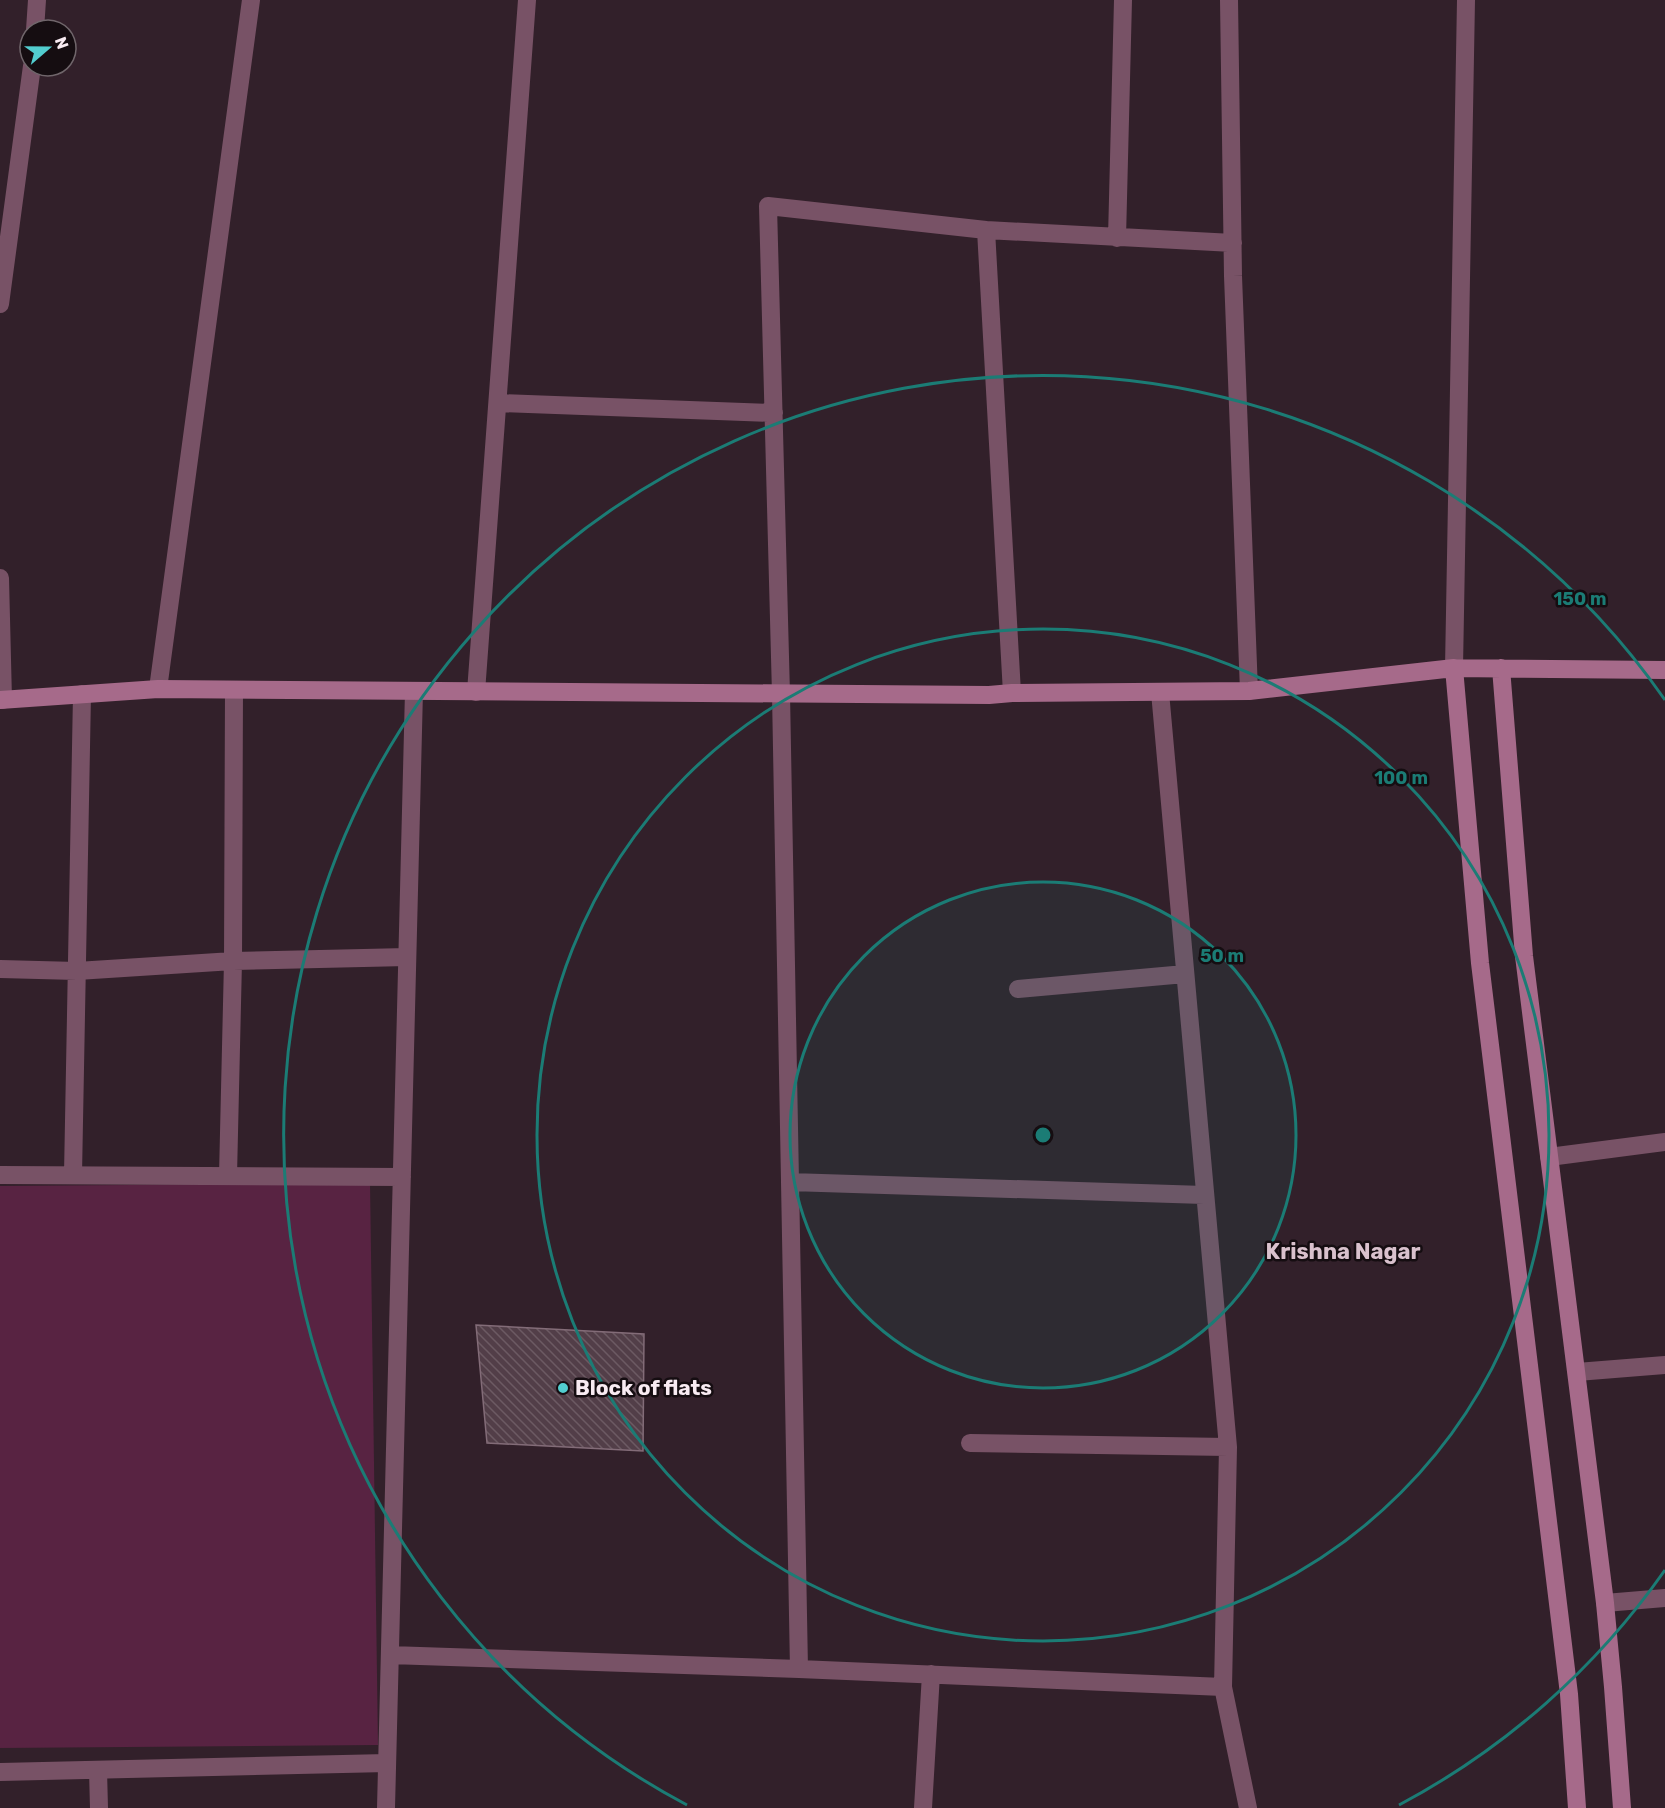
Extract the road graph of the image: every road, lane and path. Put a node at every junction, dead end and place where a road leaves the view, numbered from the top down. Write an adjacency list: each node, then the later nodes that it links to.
1 (37, 0): 7 (street)
2 (251, 0): 19 (street)
3 (527, 0): 13 (street)
4 (1123, 0): 10 (street)
5 (1229, 0): 11 (street)
6 (1466, 0): 16 (street)
7 (36, 18)
8 (30, 78): 12 (street)
9 (986, 230): 10 (street); 14 (street); 25 (street)
10 (1117, 238): 11 (street)
11 (1233, 243): 22 (street)
12 (0, 304)
13 (498, 403): 14 (street); 23 (street)
14 (774, 413): 27 (street)
15 (0, 578): 28 (street)
16 (1454, 668): 17 (street); 22 (street); 60 (street)
17 (1501, 668): 18 (street); 36 (street)
18 (1665, 670)
19 (158, 689): 20 (street); 26 (street)
20 (234, 690): 21 (street); 30 (street)
21 (414, 691): 23 (street); 29 (street)
22 (1249, 691): 24 (street)
23 (476, 692): 27 (street)
24 (1160, 692): 25 (street); 33 (street)
25 (1012, 693): 27 (street)
26 (82, 694): 28 (street); 32 (street)
27 (781, 694): 41 (street)
28 (1, 700)
29 (407, 957): 30 (street); 40 (street)
30 (233, 961): 32 (street); 39 (street)
31 (0, 969): 32 (street)
32 (77, 970): 38 (street)
33 (1185, 974): 34 (street); 42 (street)
34 (1018, 989)
35 (1665, 1142): 36 (street)
36 (1549, 1157): 44 (street)
37 (0, 1175): 38 (street)
38 (73, 1176): 39 (street)
39 (228, 1176): 40 (street)
40 (402, 1177): 49 (street)
41 (790, 1182): 42 (street); 50 (street)
42 (1204, 1195): 46 (street)
43 (1665, 1365): 44 (street)
44 (1577, 1372): 48 (street)
45 (970, 1443): 46 (street)
46 (1228, 1447): 52 (street)
47 (1665, 1598): 48 (street)
48 (1605, 1603): 61 (street)
49 (390, 1655): 50 (street); 53 (street)
50 (799, 1669): 51 (street)
51 (931, 1674): 52 (street); 58 (street)
52 (1223, 1687): 59 (street)
53 (387, 1763): 54 (street); 57 (street)
54 (98, 1770): 55 (street); 56 (street)
55 (0, 1772)
56 (99, 1808)
57 (386, 1808)
58 (922, 1808)
59 (1248, 1808)
60 (1577, 1808)
61 (1622, 1808)

